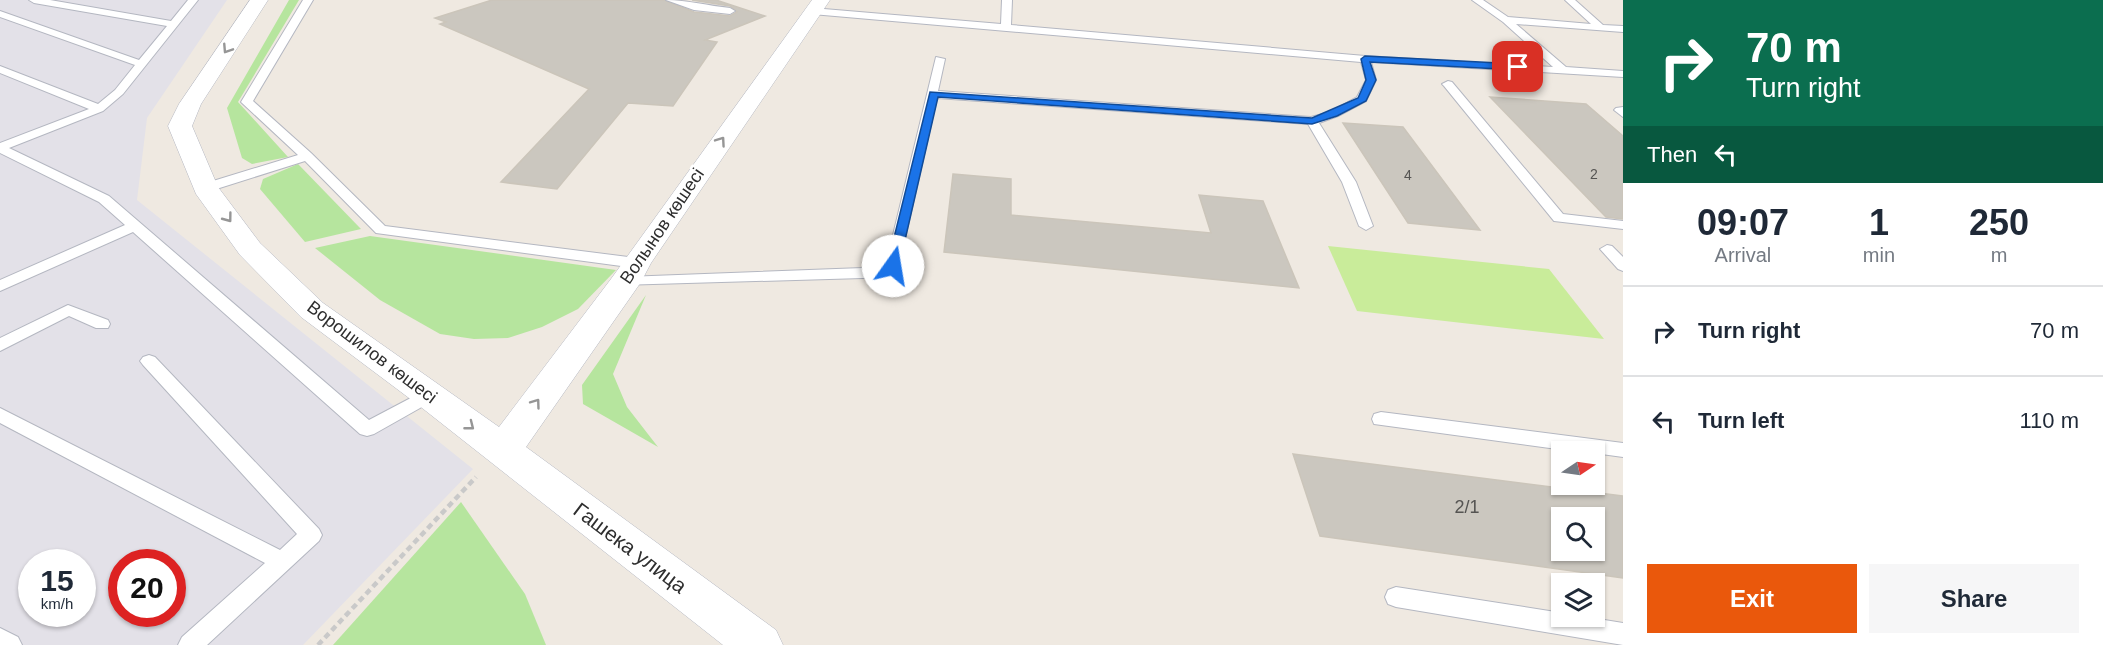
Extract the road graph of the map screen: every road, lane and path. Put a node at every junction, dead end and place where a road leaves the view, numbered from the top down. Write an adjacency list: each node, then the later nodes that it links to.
1 (34, 0): 13 (lane)
2 (193, 0): 13 (lane)
3 (259, 0): 29 (street, Ворошилов көшесі, one-way to 29)
4 (308, 0): 28 (lane)
5 (671, 0): 10 (lane)
6 (1007, 0): 14 (lane)
7 (1477, 0): 12 (lane)
8 (1570, 0): 15 (lane)
9 (816, 6): 14 (lane); 35 (street, Волынов көшесі, one-way to 9)
10 (730, 11)
11 (0, 14): 19 (lane)
12 (1506, 20): 15 (lane); 21 (lane)
13 (174, 24): 19 (lane)
14 (1006, 27): 18 (lane)
15 (1600, 27): 16 (lane)
16 (1623, 28)
17 (940, 58): 24 (lane)
18 (1365, 59): 21 (lane); 26 (lane)
19 (141, 64): 25 (lane)
20 (0, 69): 25 (lane)
21 (1562, 69): 22 (lane)
22 (1623, 74)
23 (1448, 84): 30 (lane)
24 (934, 94): 26 (lane); 35 (lane)
25 (99, 109): 27 (lane)
26 (1312, 121): 32 (lane)
27 (0, 148): 31 (lane)
28 (307, 156): 29 (lane); 35 (lane)
29 (205, 188): 40 (street, Ворошилов көшесі, one-way to 40)
30 (1623, 225)
31 (135, 226): 36 (lane); 40 (lane)
32 (1366, 226)
33 (1607, 249): 34 (lane)
34 (1623, 266)
35 (630, 272): 43 (street, Волынов көшесі, one-way to 35)
36 (4, 280)
37 (102, 324): 38 (lane)
38 (0, 345)
39 (149, 361): 45 (lane)
40 (430, 395): 43 (street, Ворошилов көшесі, one-way to 43)
41 (1381, 419): 44 (lane)
42 (4, 420): 45 (lane)
43 (502, 450): 51 (path); 52 (street, Гашека улица)
44 (1623, 450)
45 (282, 561): 50 (lane)
46 (1396, 597): 47 (lane)
47 (1623, 634)
48 (0, 639): 49 (lane)
49 (10, 645)
50 (190, 645)
51 (318, 645)
52 (758, 645)

